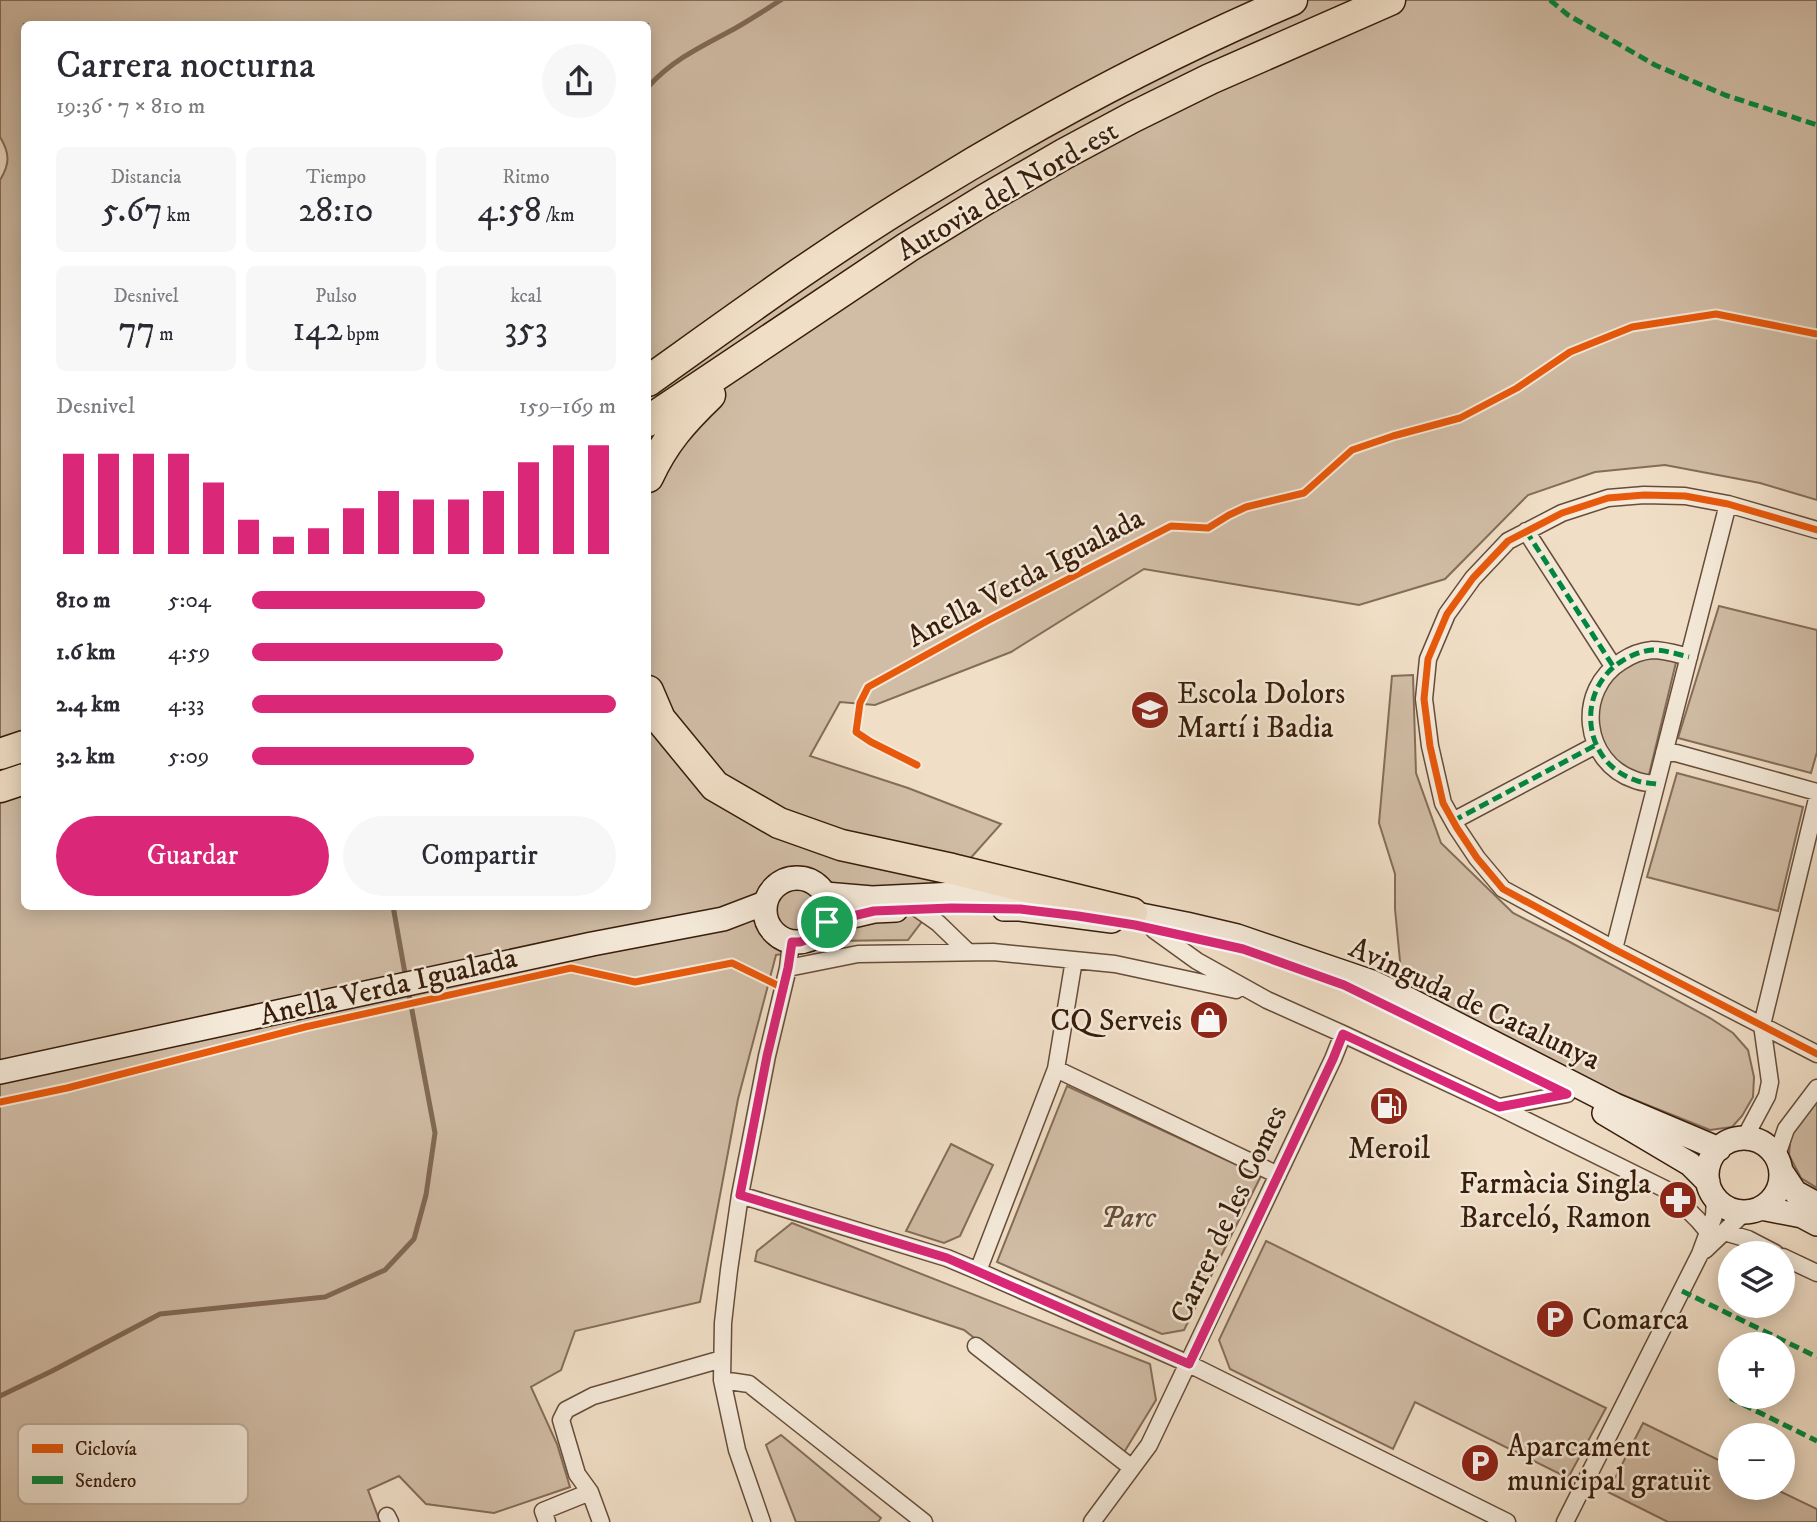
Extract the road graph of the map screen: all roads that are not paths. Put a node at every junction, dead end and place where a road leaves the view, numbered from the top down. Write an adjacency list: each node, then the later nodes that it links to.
1 (1292, 0): 4 (highway, Autovia del Nord-est)
2 (1390, 0): 3 (highway, Autovia del Nord-est)
3 (807, 314): 5 (highway, Autovia del Nord-est); 6 (highway)
4 (651, 379)
5 (651, 419)
6 (651, 470)
7 (1728, 504): 8 (street); 9 (street); 10 (street)
8 (1817, 530)
9 (1526, 531): 11 (street); 22 (street)
10 (1689, 657): 11 (street); 15 (street)
11 (1613, 666): 13 (street)
12 (651, 698): 26 (highway)
13 (1596, 744): 18 (street); 22 (street)
14 (21, 747): 16 (highway)
15 (1664, 752): 18 (street); 20 (street)
16 (0, 754)
17 (21, 780): 19 (highway)
18 (1656, 784): 29 (street)
19 (0, 787)
20 (1817, 792)
21 (1817, 799): 34 (street)
22 (1453, 821): 29 (street)
23 (825, 894): 25 (street); 26 (street, Avinguda de Catalunya); 27 (street)
24 (918, 909): 26 (street, Avinguda de Catalunya); 27 (street, Avinguda de Catalunya); 30 (street)
25 (766, 913): 28 (street); 38 (street)
26 (1143, 921): 33 (street); 40 (street, Avinguda de Catalunya); 43 (street, Avinguda de Catalunya)
27 (827, 922): 28 (street)
28 (792, 942): 32 (street)
29 (1614, 949): 34 (street)
30 (968, 952): 31 (street); 32 (street)
31 (1074, 960): 33 (street); 37 (street)
32 (788, 968): 47 (street)
33 (1256, 995): 35 (street)
34 (1762, 1025): 36 (street); 42 (street)
35 (1343, 1034): 41 (street); 45 (street, Carrer de les Comes)
36 (1817, 1054)
37 (1056, 1069): 45 (street); 54 (street)
38 (0, 1072)
39 (1817, 1088): 44 (street)
40 (1567, 1094): 41 (street); 46 (street, Avinguda de Catalunya)
41 (1499, 1107): 51 (street)
42 (1744, 1139): 43 (street); 44 (street)
43 (1719, 1149): 46 (street)
44 (1779, 1164): 48 (street); 49 (street)
45 (1278, 1175): 58 (street, Carrer de les Comes)
46 (1711, 1190): 49 (street); 51 (street)
47 (740, 1195): 54 (street); 57 (street)
48 (1817, 1204)
49 (1753, 1210): 50 (street); 51 (street)
50 (1817, 1224)
51 (1716, 1232): 52 (street); 68 (street)
52 (1752, 1241)
53 (1795, 1263): 55 (street)
54 (978, 1271): 58 (street)
55 (1817, 1273)
56 (976, 1346): 60 (street)
57 (722, 1359): 59 (street); 61 (street)
58 (1189, 1364): 60 (street, Carrer de les Comes); 67 (street)
59 (722, 1380): 64 (street); 65 (street)
60 (1132, 1468): 66 (street, Carrer de les Comes)
61 (590, 1492): 62 (street); 63 (street)
62 (547, 1522)
63 (601, 1522)
64 (762, 1522)
65 (924, 1522)
66 (1092, 1522)
67 (1507, 1522)
68 (1565, 1522)

